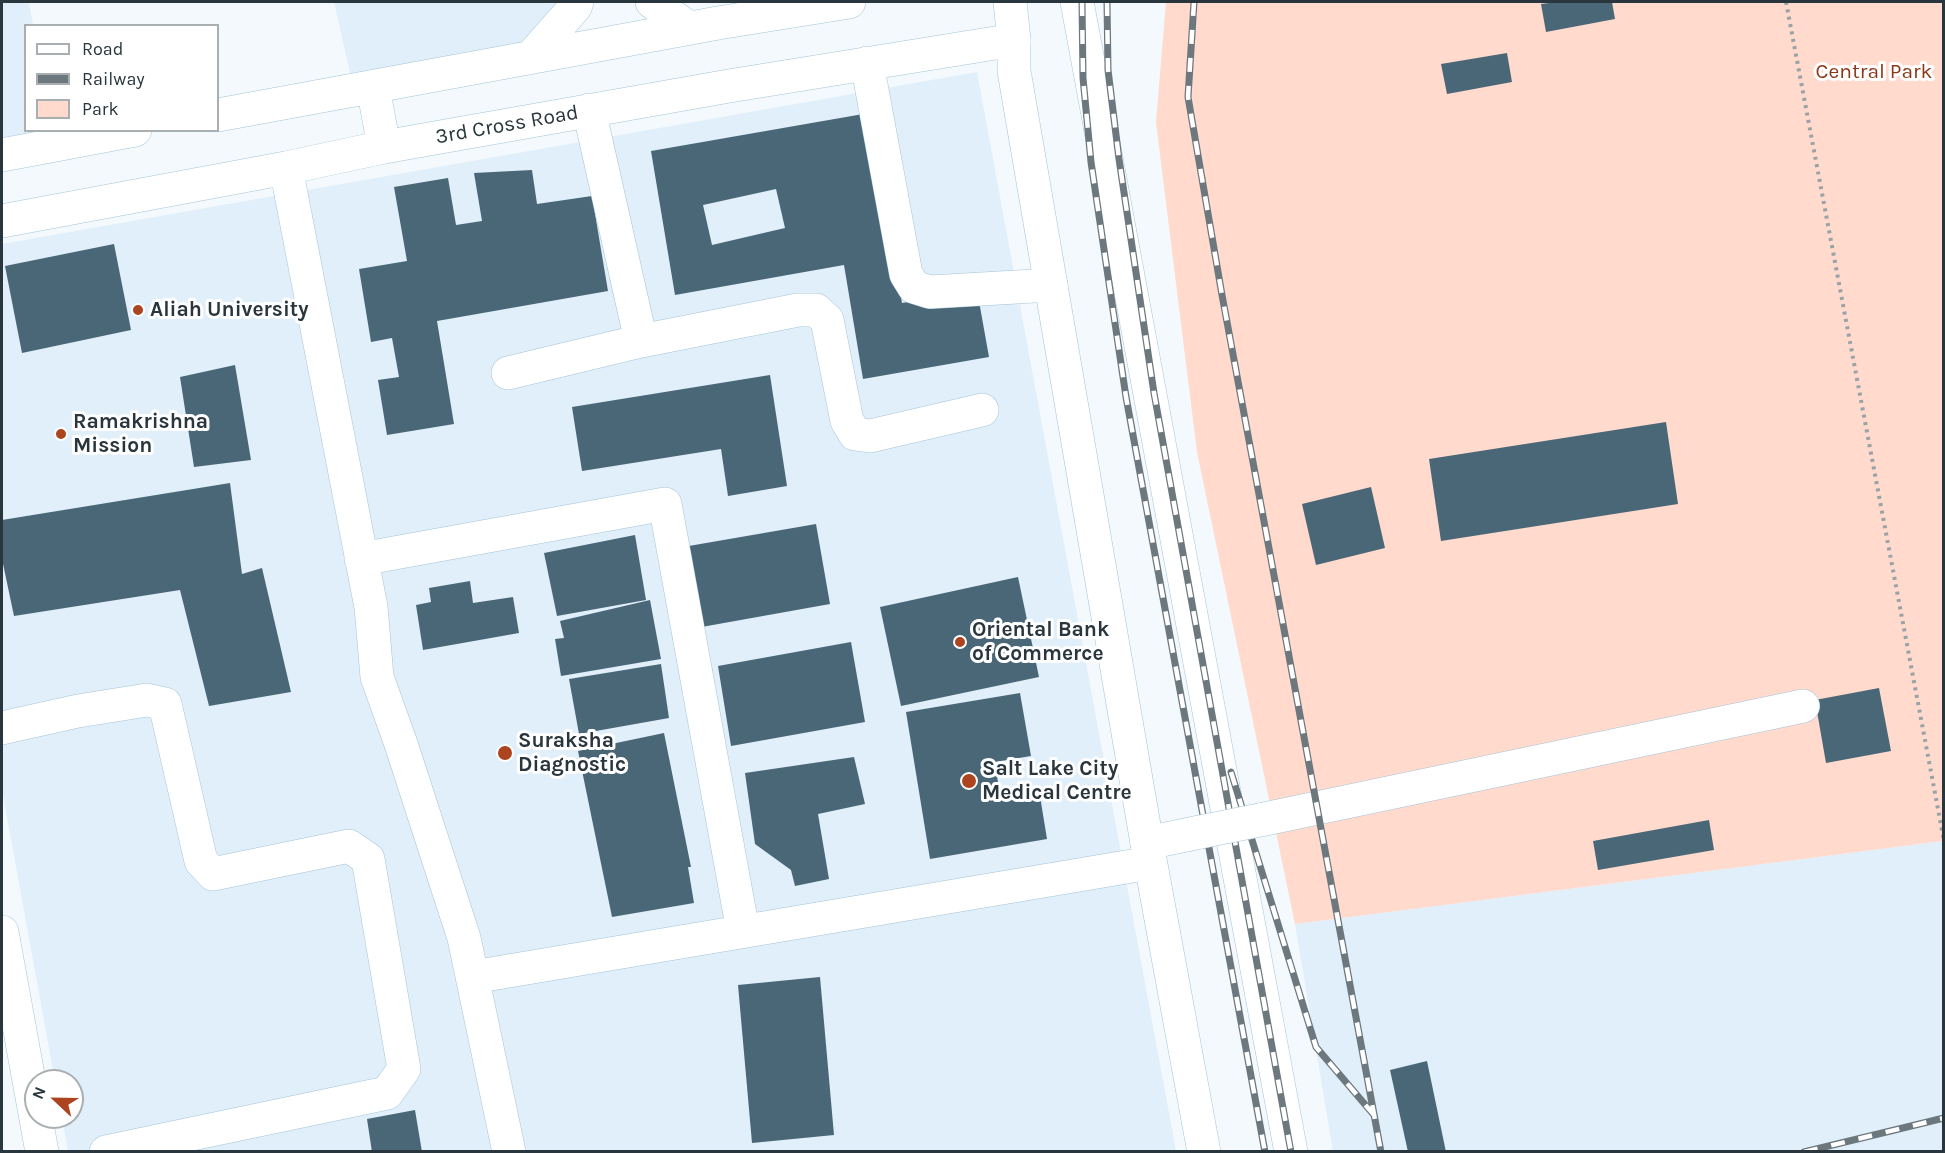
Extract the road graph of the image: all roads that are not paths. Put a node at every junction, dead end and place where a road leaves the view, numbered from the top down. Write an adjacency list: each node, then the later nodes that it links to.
1 (577, 2): 8 (street)
2 (652, 2): 6 (street)
3 (849, 2): 6 (street)
4 (1010, 2): 7 (street)
5 (1077, 2): 33 (street)
6 (688, 28): 8 (street)
7 (1014, 40): 9 (street, 3rd Cross Road); 18 (street)
8 (531, 57): 10 (street)
9 (867, 63): 11 (street, 3rd Cross Road); 18 (street)
10 (373, 87): 12 (street); 14 (street)
11 (589, 110): 14 (street, 3rd Cross Road); 19 (street)
12 (219, 115)
13 (124, 132): 15 (street)
14 (384, 147): 16 (street, 3rd Cross Road)
15 (2, 155)
16 (286, 168): 17 (street, 3rd Cross Road); 22 (street)
17 (2, 221)
18 (1051, 285): 25 (street)
19 (641, 340): 20 (street); 21 (street)
20 (508, 373)
21 (982, 410)
22 (361, 559): 26 (street); 28 (street)
23 (1803, 705): 25 (street, bridge)
24 (2, 728): 30 (street)
25 (1149, 853): 26 (street); 32 (street)
26 (743, 931): 28 (street)
27 (2, 932): 29 (street)
28 (473, 977): 31 (street)
29 (42, 1152)
30 (106, 1152)
31 (509, 1152)
32 (1204, 1152)
33 (1291, 1152)

